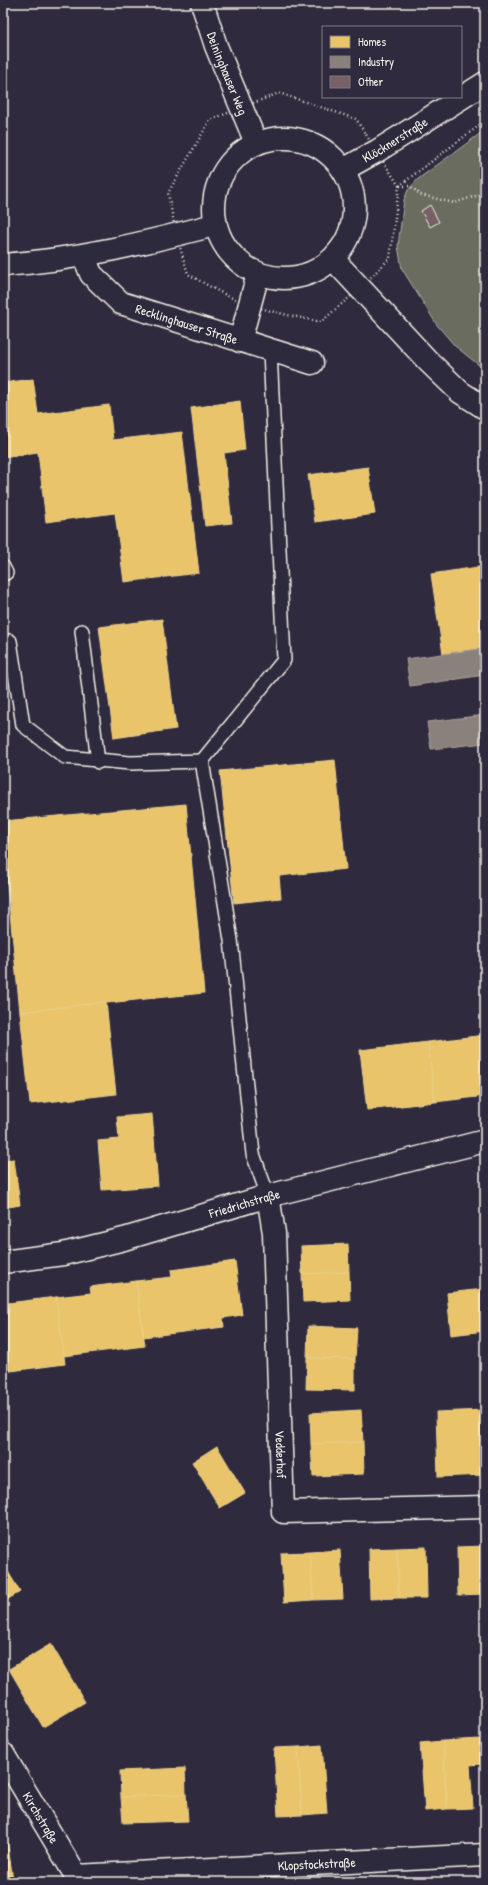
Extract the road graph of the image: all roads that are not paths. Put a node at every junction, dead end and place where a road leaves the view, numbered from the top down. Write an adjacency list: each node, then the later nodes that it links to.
1 (202, 3): 5 (street, Deininghauser Weg)
2 (485, 83): 3 (street, Klöcknerstraße)
3 (462, 97)
4 (461, 98): 6 (street, Klöcknerstraße)
5 (256, 143): 6 (street); 7 (street)
6 (344, 170): 9 (street)
7 (214, 225): 8 (street); 11 (street)
8 (84, 256): 10 (street); 12 (street, Recklinghauser Straße)
9 (333, 259): 11 (street); 15 (street)
10 (3, 265)
11 (258, 274): 12 (street)
12 (240, 341): 13 (street, Recklinghauser Straße)
13 (270, 350): 14 (street, Recklinghauser Straße); 18 (lane)
14 (312, 363)
15 (485, 408)
16 (82, 631): 19 (lane)
17 (10, 640): 19 (lane)
18 (202, 761): 19 (lane); 21 (lane)
19 (98, 762)
20 (485, 1141): 21 (street, Friedrichstraße)
21 (268, 1196): 22 (street, Friedrichstraße); 23 (street, Vedderhof)
22 (3, 1262)
23 (485, 1507)
24 (3, 1754): 26 (street, Kirchstraße)
25 (485, 1855): 26 (street, Klopstockstraße)
26 (77, 1879)

